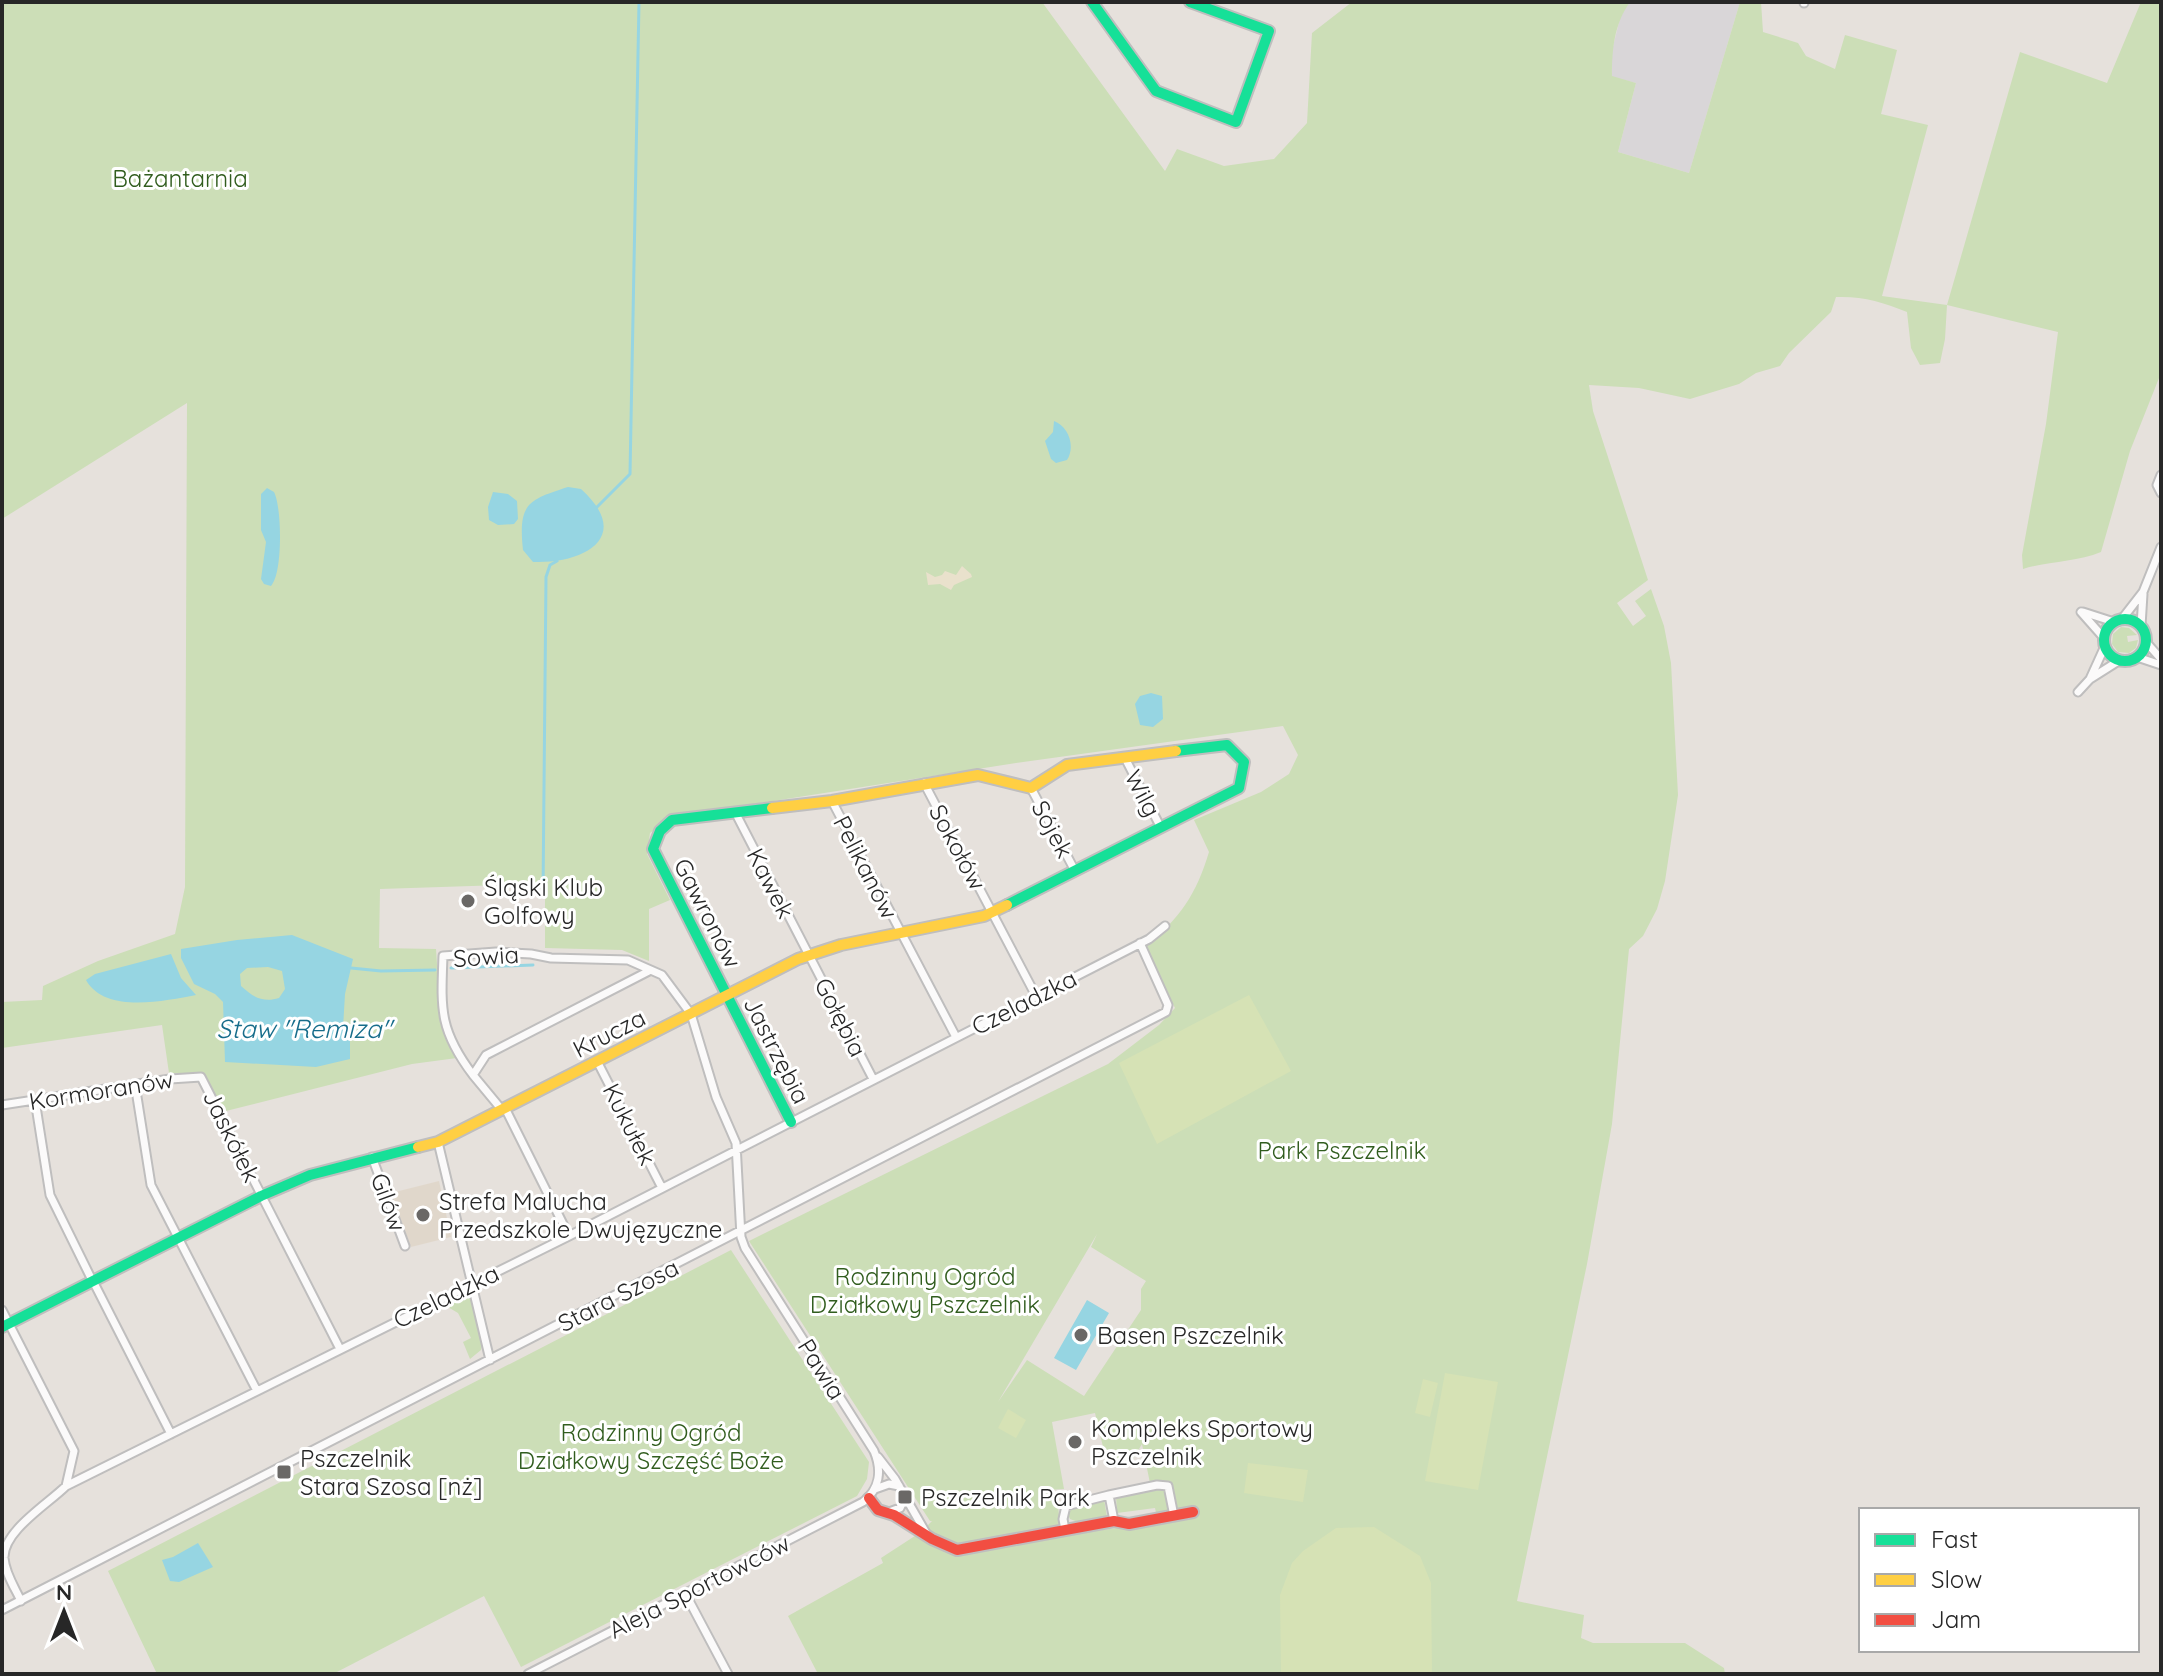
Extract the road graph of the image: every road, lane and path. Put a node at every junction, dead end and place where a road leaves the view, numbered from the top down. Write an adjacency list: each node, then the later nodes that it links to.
1 (1092, 2): 2 (street)
2 (1190, 2)
3 (2161, 475): 4 (street)
4 (2161, 493)
5 (2161, 547): 6 (street)
6 (2143, 592): 7 (street); 8 (street)
7 (2118, 620): 8 (street); 9 (street); 9 (street)
8 (2141, 626): 10 (street)
9 (2104, 642): 12 (street); 14 (street)
10 (2146, 642): 11 (street); 13 (street)
11 (2137, 657): 12 (street); 13 (street)
12 (2120, 660): 14 (street)
13 (2161, 662)
14 (2090, 679): 15 (street)
15 (2078, 692)
16 (1125, 758): 18 (street); 21 (street, Wilg); 21 (street, Krucza)
17 (924, 783): 18 (street); 19 (street); 23 (street, Sokołów)
18 (1031, 788): 22 (street, Sójek)
19 (832, 801): 20 (street); 25 (street, Pelikanów)
20 (735, 812): 27 (street, Kawek); 29 (street, Gawronów)
21 (1161, 828): 22 (street, Krucza)
22 (1074, 869): 23 (street, Krucza)
23 (992, 911): 25 (street, Krucza); 30 (street, Sokołów)
24 (1165, 926): 26 (street, Czeladzka)
25 (900, 933): 27 (street, Krucza); 32 (street, Pelikanów)
26 (1140, 943): 30 (street, Czeladzka); 47 (street, Stara Szosa)
27 (808, 955): 29 (street, Krucza); 36 (street, Gołębia)
28 (649, 971): 31 (street, Sowia); 34 (street); 34 (street, Sowia)
29 (727, 996): 31 (street, Krucza); 41 (street, Jastrzębia)
30 (1036, 996): 32 (street, Czeladzka)
31 (691, 1014): 33 (street, Krucza); 43 (street, Pawia)
32 (956, 1037): 36 (street, Czeladzka)
33 (597, 1061): 40 (street, Krucza); 45 (street, Kukułek)
34 (473, 1075): 40 (street, Sowia)
35 (201, 1077): 37 (street, Kormoranów); 46 (street, Jaskółek)
36 (873, 1079): 41 (street, Czeladzka)
37 (135, 1084): 38 (street, Kormoranów); 49 (street)
38 (35, 1100): 39 (street, Kormoranów); 51 (street)
39 (2, 1105)
40 (503, 1109): 42 (street, Krucza); 48 (street, Sowia)
41 (791, 1122): 43 (street, Czeladzka)
42 (438, 1142): 44 (street, Krucza); 52 (street)
43 (737, 1150): 45 (street, Czeladzka); 47 (street, Pawia)
44 (372, 1157): 46 (street, Krucza); 50 (street, Gilów)
45 (662, 1188): 48 (street, Czeladzka)
46 (261, 1196): 49 (street, Krucza); 55 (street, Jaskółek)
47 (741, 1232): 56 (street, Stara Szosa); 59 (street, Pawia)
48 (569, 1236): 52 (street, Czeladzka)
49 (177, 1238): 51 (street, Krucza); 57 (street)
50 (405, 1246)
51 (92, 1279): 54 (street, Krucza); 58 (street)
52 (472, 1284): 55 (street, Czeladzka); 56 (street)
53 (2, 1310): 54 (street)
54 (5, 1325): 60 (street)
55 (340, 1349): 57 (street, Czeladzka)
56 (490, 1360): 72 (street, Stara Szosa)
57 (257, 1391): 58 (street, Czeladzka)
58 (171, 1434): 60 (street, Czeladzka)
59 (874, 1451): 61 (street); 62 (street)
60 (66, 1486): 72 (street, Czeladzka)
61 (899, 1486): 62 (street); 64 (street)
62 (872, 1494): 65 (street); 71 (street, Aleja Sportowców)
63 (1109, 1495): 67 (street); 68 (street); 69 (street)
64 (905, 1497): 65 (street); 70 (street)
65 (889, 1512): 70 (street)
66 (1193, 1512): 67 (street)
67 (1174, 1516): 68 (street)
68 (1114, 1521): 69 (street)
69 (1065, 1530): 70 (street)
70 (926, 1533)
71 (685, 1593): 74 (street, Aleja Sportowców); 75 (street)
72 (21, 1601): 73 (street, Stara Szosa)
73 (2, 1610)
74 (532, 1673)
75 (728, 1674)

